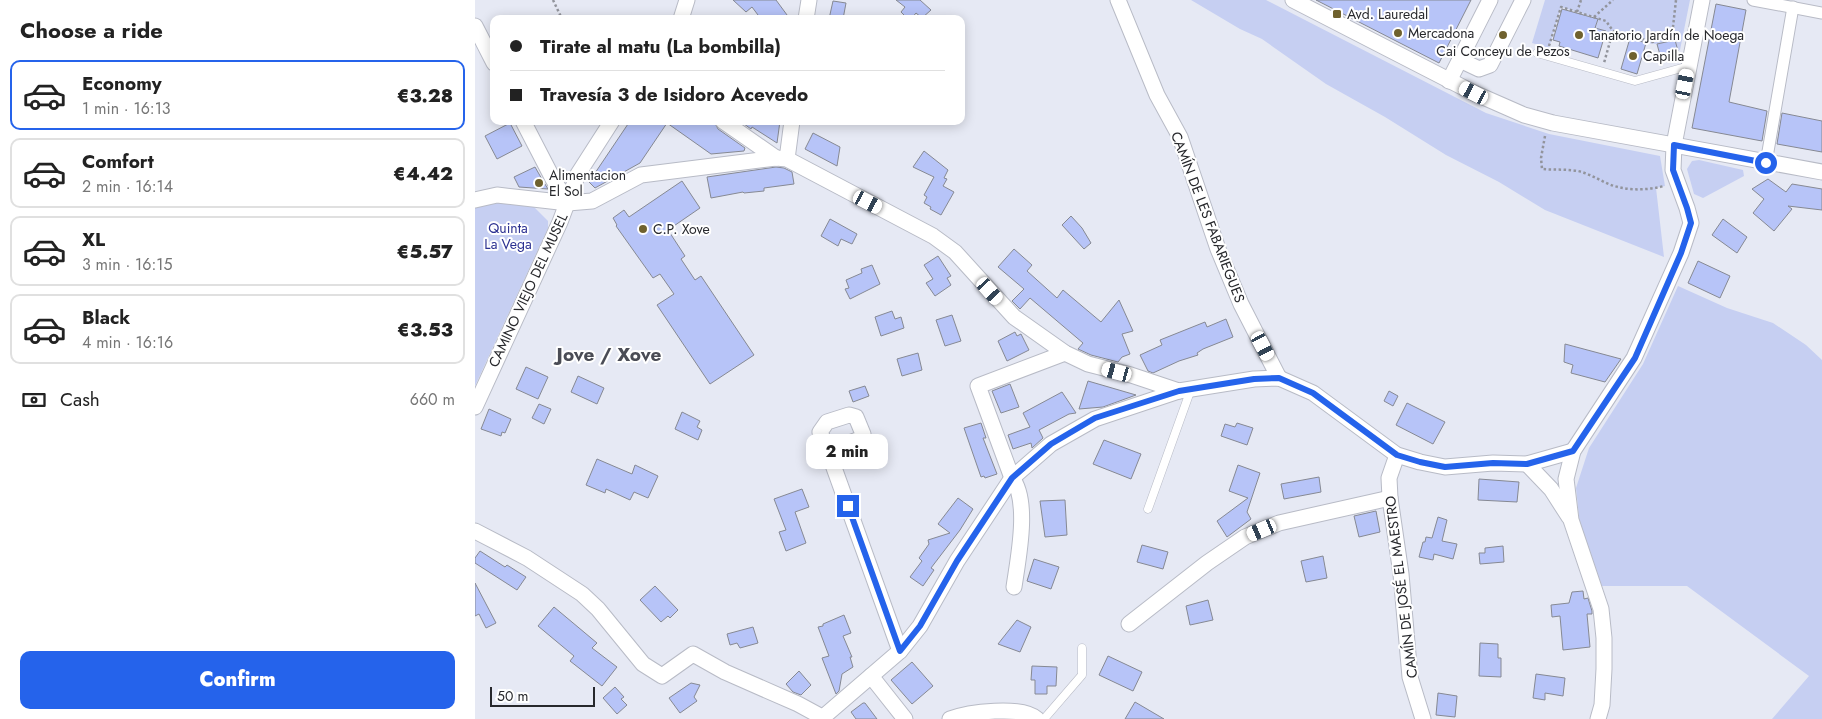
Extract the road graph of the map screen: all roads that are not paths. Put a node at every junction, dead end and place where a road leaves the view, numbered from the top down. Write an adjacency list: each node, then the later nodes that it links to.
1 (687, 0): 11 (street)
2 (809, 0): 12 (street)
3 (1118, 0): 30 (street, CAMÍN DE LES FABARIEGUES)
4 (1490, 0): 16 (street)
5 (1523, 0): 16 (street)
6 (1702, 0): 17 (street)
7 (1753, 0): 9 (street)
8 (1298, 1): 18 (street)
9 (1789, 4): 10 (street); 25 (street)
10 (1822, 13)
11 (682, 15)
12 (807, 15)
13 (475, 26): 15 (street)
14 (1537, 52): 17 (lane)
15 (490, 55)
16 (1460, 60): 18 (street)
17 (1689, 66): 23 (street)
18 (1449, 81): 23 (street)
19 (525, 125): 28 (street)
20 (609, 125): 28 (street, CAMINO VIEJO DEL MUSEL)
21 (729, 125): 24 (street)
22 (791, 125): 24 (street)
23 (1674, 145): 25 (street); 34 (street)
24 (782, 158): 28 (street); 29 (street)
25 (1766, 163): 26 (street)
26 (1822, 172)
27 (475, 200): 28 (street)
28 (568, 203): 32 (street, CAMINO VIEJO DEL MUSEL)
29 (1065, 352): 31 (street); 37 (street)
30 (1279, 378): 31 (street); 35 (street)
31 (1185, 390): 37 (street); 39 (lane)
32 (475, 407)
33 (828, 451): 45 (street)
34 (1573, 451): 36 (street); 40 (street)
35 (1397, 455): 36 (street); 38 (street, CAMÍN DE JOSÉ EL MAESTRO)
36 (1527, 464): 40 (street)
37 (1012, 478): 42 (street); 45 (street)
38 (1390, 498): 43 (street); 52 (street, CAMÍN DE JOSÉ EL MAESTRO)
39 (1147, 509)
40 (1571, 520): 53 (street)
41 (475, 530): 47 (street)
42 (1014, 587)
43 (1129, 624)
44 (1082, 648): 51 (lane)
45 (900, 651): 46 (street)
46 (871, 676): 47 (street); 48 (street)
47 (821, 718)
48 (905, 719)
49 (950, 719): 50 (street)
50 (1037, 719)
51 (1044, 719)
52 (1423, 719)
53 (1598, 719)

